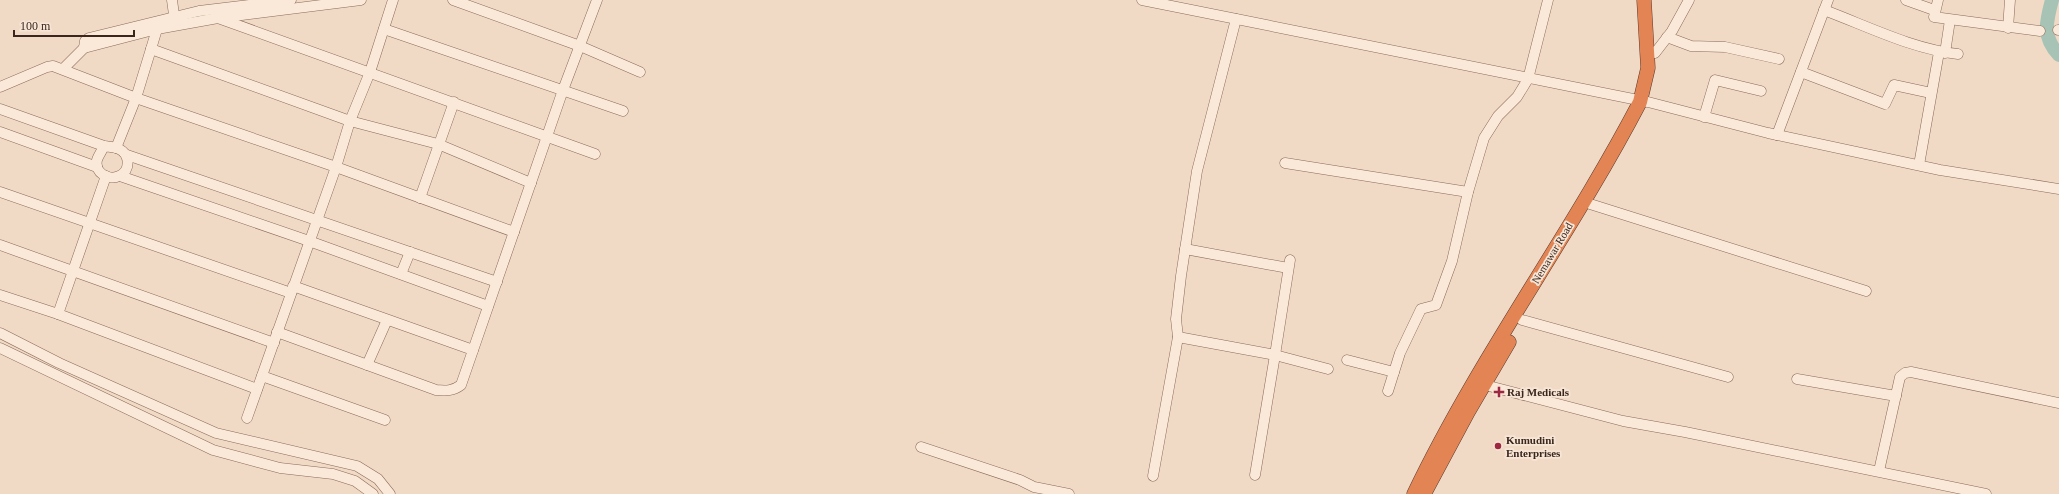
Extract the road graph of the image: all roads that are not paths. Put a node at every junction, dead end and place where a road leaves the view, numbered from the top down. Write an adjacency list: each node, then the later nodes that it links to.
1 (172, 0): 21 (street)
2 (291, 0): 21 (street)
3 (361, 0): 15 (street)
4 (394, 0): 24 (street)
5 (453, 0): 27 (street)
6 (597, 0): 27 (street)
7 (1142, 0): 19 (street)
8 (1548, 0): 38 (street)
9 (1644, 0): 45 (highway, Nemawar Road)
10 (1652, 0): 30 (highway, Nemawar Road)
11 (1689, 0): 26 (street)
12 (1906, 0): 17 (street)
13 (1938, 0): 17 (street)
14 (2010, 0): 22 (street)
15 (303, 4): 18 (street)
16 (1826, 5): 31 (street); 37 (street)
17 (1934, 10): 20 (street)
18 (218, 18): 21 (street); 35 (street)
19 (1236, 19): 38 (street); 76 (street)
20 (1950, 20): 22 (street); 31 (street)
21 (175, 21): 23 (street); 28 (street)
22 (2008, 28): 25 (street)
23 (157, 29): 28 (street); 29 (street)
24 (384, 29): 35 (street); 40 (street)
25 (2040, 31)
26 (1667, 37): 30 (street); 33 (street)
27 (580, 46): 36 (street); 40 (street)
28 (84, 48): 34 (street)
29 (151, 49): 43 (street); 49 (street)
30 (1655, 53): 45 (highway, Nemawar Road)
31 (1942, 53): 32 (street); 42 (street)
32 (1958, 54)
33 (1779, 59)
34 (63, 69): 39 (street); 43 (street)
35 (370, 72): 44 (street); 49 (street)
36 (640, 72)
37 (1801, 72): 42 (street); 51 (street)
38 (1528, 79): 45 (street); 68 (street)
39 (0, 87)
40 (563, 90): 47 (street); 52 (street)
41 (1761, 90): 48 (street)
42 (1931, 93): 60 (street)
43 (136, 98): 55 (street); 62 (street)
44 (454, 102): 52 (street); 53 (street)
45 (1644, 102): 48 (street); 58 (highway, Nemawar Road)
46 (0, 109): 54 (street)
47 (623, 111)
48 (1704, 117): 51 (street)
49 (350, 121): 53 (street); 62 (street)
50 (0, 132): 61 (street)
51 (1777, 135): 60 (street)
52 (547, 136): 56 (street); 65 (street)
53 (439, 145): 65 (street); 69 (street)
54 (104, 146): 55 (street); 61 (street)
55 (116, 148): 57 (street)
56 (595, 154)
57 (126, 155): 64 (street); 71 (street)
58 (1614, 155): 70 (highway, Nemawar Road); 107 (highway, Nemawar Road)
59 (1285, 163): 68 (street)
60 (1918, 165): 66 (street)
61 (97, 167): 63 (street)
62 (336, 167): 69 (street); 71 (street)
63 (106, 176): 64 (street); 72 (street)
64 (120, 176): 74 (street)
65 (531, 183): 73 (street)
66 (2059, 189)
67 (0, 192): 72 (street)
68 (1468, 192): 98 (street)
69 (420, 198): 73 (street)
70 (1590, 204): 82 (street); 87 (highway, Nemawar Road)
71 (316, 219): 74 (street); 77 (street)
72 (90, 225): 78 (street); 81 (street)
73 (514, 232): 80 (street)
74 (309, 241): 79 (street); 81 (street)
75 (0, 245): 78 (street)
76 (1185, 249): 90 (street); 94 (street)
77 (410, 252): 79 (street); 80 (street)
78 (74, 272): 85 (street); 91 (street)
79 (401, 274): 84 (street)
80 (497, 282): 84 (street)
81 (292, 290): 86 (street); 88 (street)
82 (1866, 291)
83 (0, 295): 85 (street)
84 (488, 306): 93 (street)
85 (58, 314): 103 (street)
86 (387, 320): 93 (street); 96 (street)
87 (1522, 320): 100 (street); 102 (highway, Nemawar Road)
88 (277, 332): 91 (street); 96 (street)
89 (0, 333): 115 (street)
90 (1178, 337): 94 (street); 113 (street)
91 (274, 343): 99 (street)
92 (0, 348): 114 (street)
93 (473, 350): 96 (street)
94 (1275, 355): 97 (street); 112 (street)
95 (1347, 360): 98 (street)
96 (367, 365)
97 (1328, 369)
98 (1394, 372): 104 (street)
99 (262, 376): 103 (street); 109 (street)
100 (1728, 378)
101 (1797, 379): 105 (street)
102 (1485, 385): 107 (highway, Nemawar Road); 111 (street)
103 (257, 388): 108 (street)
104 (1388, 391)
105 (1896, 396): 106 (street); 111 (street)
106 (2059, 403)
107 (1466, 406): 117 (highway, Nemawar Road); 118 (highway, Nemawar Road)
108 (247, 418)
109 (385, 420)
110 (921, 447): 116 (street)
111 (1879, 471): 119 (street)
112 (1255, 475)
113 (1153, 476)
114 (373, 494)
115 (390, 494)
116 (1069, 494)
117 (1414, 494)
118 (1424, 494)
119 (1986, 494)

